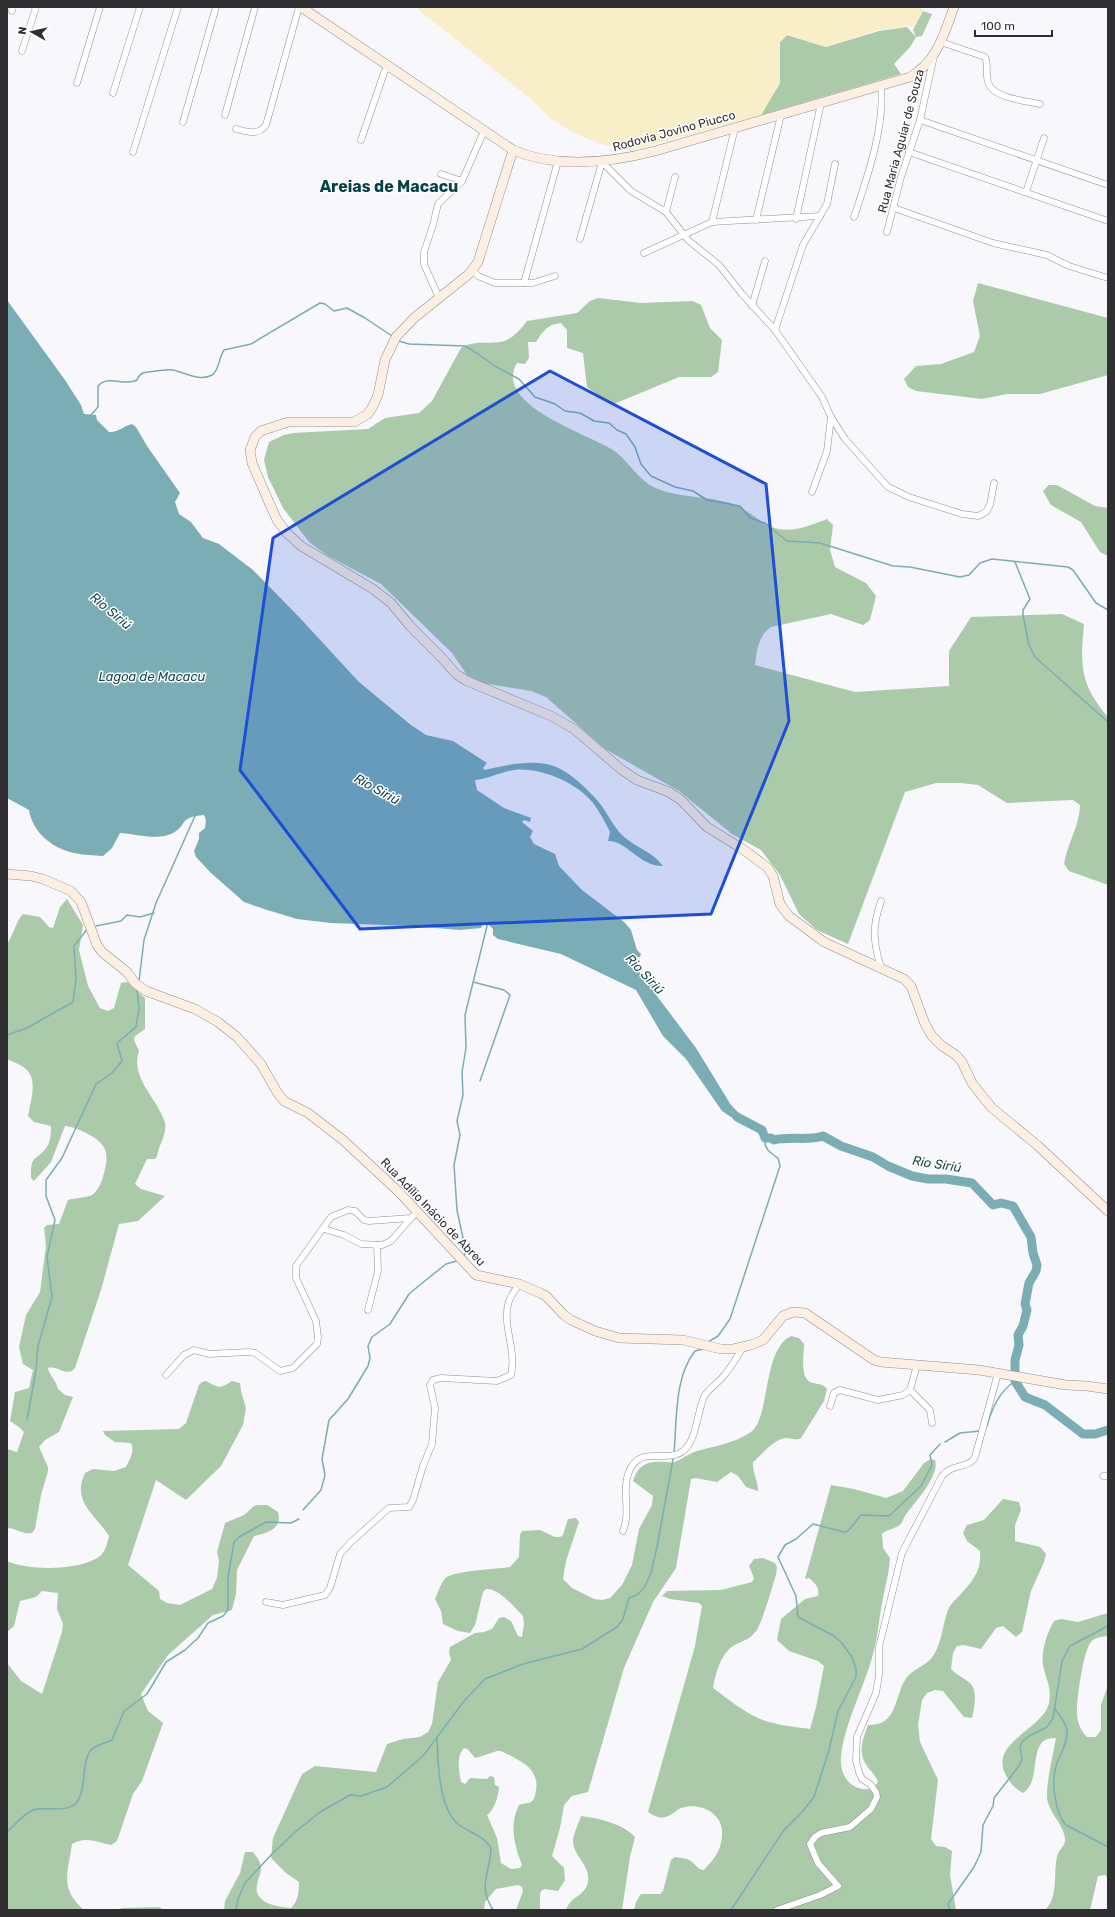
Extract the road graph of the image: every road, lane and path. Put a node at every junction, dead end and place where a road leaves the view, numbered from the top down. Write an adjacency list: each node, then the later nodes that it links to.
1 (36, 7): 10 (street)
2 (100, 7): 15 (street)
3 (140, 7): 17 (street)
4 (178, 7): 30 (street)
5 (216, 7): 23 (street)
6 (255, 7): 20 (street)
7 (300, 7): 12 (street, Rodovia Jovino Piucco); 25 (street)
8 (954, 7): 9 (street, Rodovia Jovino Piucco)
9 (941, 42): 11 (street, Rodovia Jovino Piucco); 19 (street)
10 (22, 51)
11 (935, 55): 13 (street, Rodovia Jovino Piucco); 14 (street, Rua Maria Aguiar de Souza)
12 (388, 66): 26 (street, Rodovia Jovino Piucco); 28 (street)
13 (916, 74): 14 (street); 16 (street, Rodovia Jovino Piucco)
14 (930, 78): 22 (street, Rua Maria Aguiar de Souza)
15 (77, 83)
16 (881, 86): 18 (street, Rodovia Jovino Piucco); 46 (street)
17 (113, 93)
18 (821, 103): 21 (street, Rodovia Jovino Piucco); 47 (street)
19 (1040, 104)
20 (225, 115)
21 (781, 115): 24 (street, Rodovia Jovino Piucco); 48 (street)
22 (920, 120): 31 (street, Rua Maria Aguiar de Souza); 34 (street)
23 (183, 122)
24 (736, 128): 35 (street, Rodovia Jovino Piucco); 50 (street)
25 (236, 129)
26 (484, 131): 29 (street, Rodovia Jovino Piucco); 40 (street)
27 (1044, 138): 34 (street)
28 (361, 140)
29 (513, 150): 32 (street, Rodovia Jovino Piucco); 37 (street)
30 (133, 152)
31 (909, 152): 43 (street, Rua Maria Aguiar de Souza); 49 (street)
32 (528, 156): 33 (street, Rodovia Jovino Piucco); 37 (street)
33 (558, 161): 35 (street, Rodovia Jovino Piucco); 59 (street)
34 (1037, 161): 41 (street); 42 (street)
35 (602, 162): 44 (street); 53 (street)
36 (835, 164): 45 (street)
37 (507, 170): 56 (street)
38 (441, 174): 40 (street)
39 (675, 177): 44 (street)
40 (462, 181): 60 (street)
41 (1108, 185)
42 (1027, 189)
43 (894, 208): 51 (street, Rua Maria Aguiar de Souza); 58 (street)
44 (666, 212): 52 (street)
45 (820, 216): 47 (street); 62 (street)
46 (854, 217)
47 (796, 218): 48 (street)
48 (756, 220): 50 (street)
49 (1108, 221)
50 (712, 222): 52 (street)
51 (887, 232)
52 (685, 235): 54 (street); 61 (street)
53 (580, 239)
54 (644, 253)
55 (765, 261): 61 (street)
56 (473, 270): 59 (street); 60 (street)
57 (555, 276): 59 (street)
58 (1108, 278)
59 (524, 283)
60 (439, 298): 68 (street)
61 (752, 306): 62 (street)
62 (775, 330): 63 (street)
63 (831, 417): 64 (street); 65 (street)
64 (994, 482)
65 (812, 492)
66 (7, 874): 70 (street, Rua Adílio Inácio de Abreu)
67 (881, 901): 68 (street)
68 (881, 968): 69 (street)
69 (1108, 1211)
70 (414, 1215): 71 (street); 72 (street); 73 (street, Rua Adílio Inácio de Abreu)
71 (324, 1228): 72 (street); 78 (street)
72 (377, 1245): 74 (street)
73 (519, 1284): 75 (street, Rua Adílio Inácio de Abreu); 84 (street)
74 (368, 1310)
75 (743, 1347): 76 (street, Rua Adílio Inácio de Abreu); 83 (street)
76 (917, 1365): 77 (street, Rua Adílio Inácio de Abreu); 80 (street)
77 (998, 1372): 79 (street, Rua Adílio Inácio de Abreu); 85 (street)
78 (166, 1375)
79 (1108, 1389)
80 (910, 1390): 81 (street); 82 (street)
81 (830, 1406)
82 (932, 1423)
83 (623, 1531)
84 (266, 1602)
85 (777, 1910)

